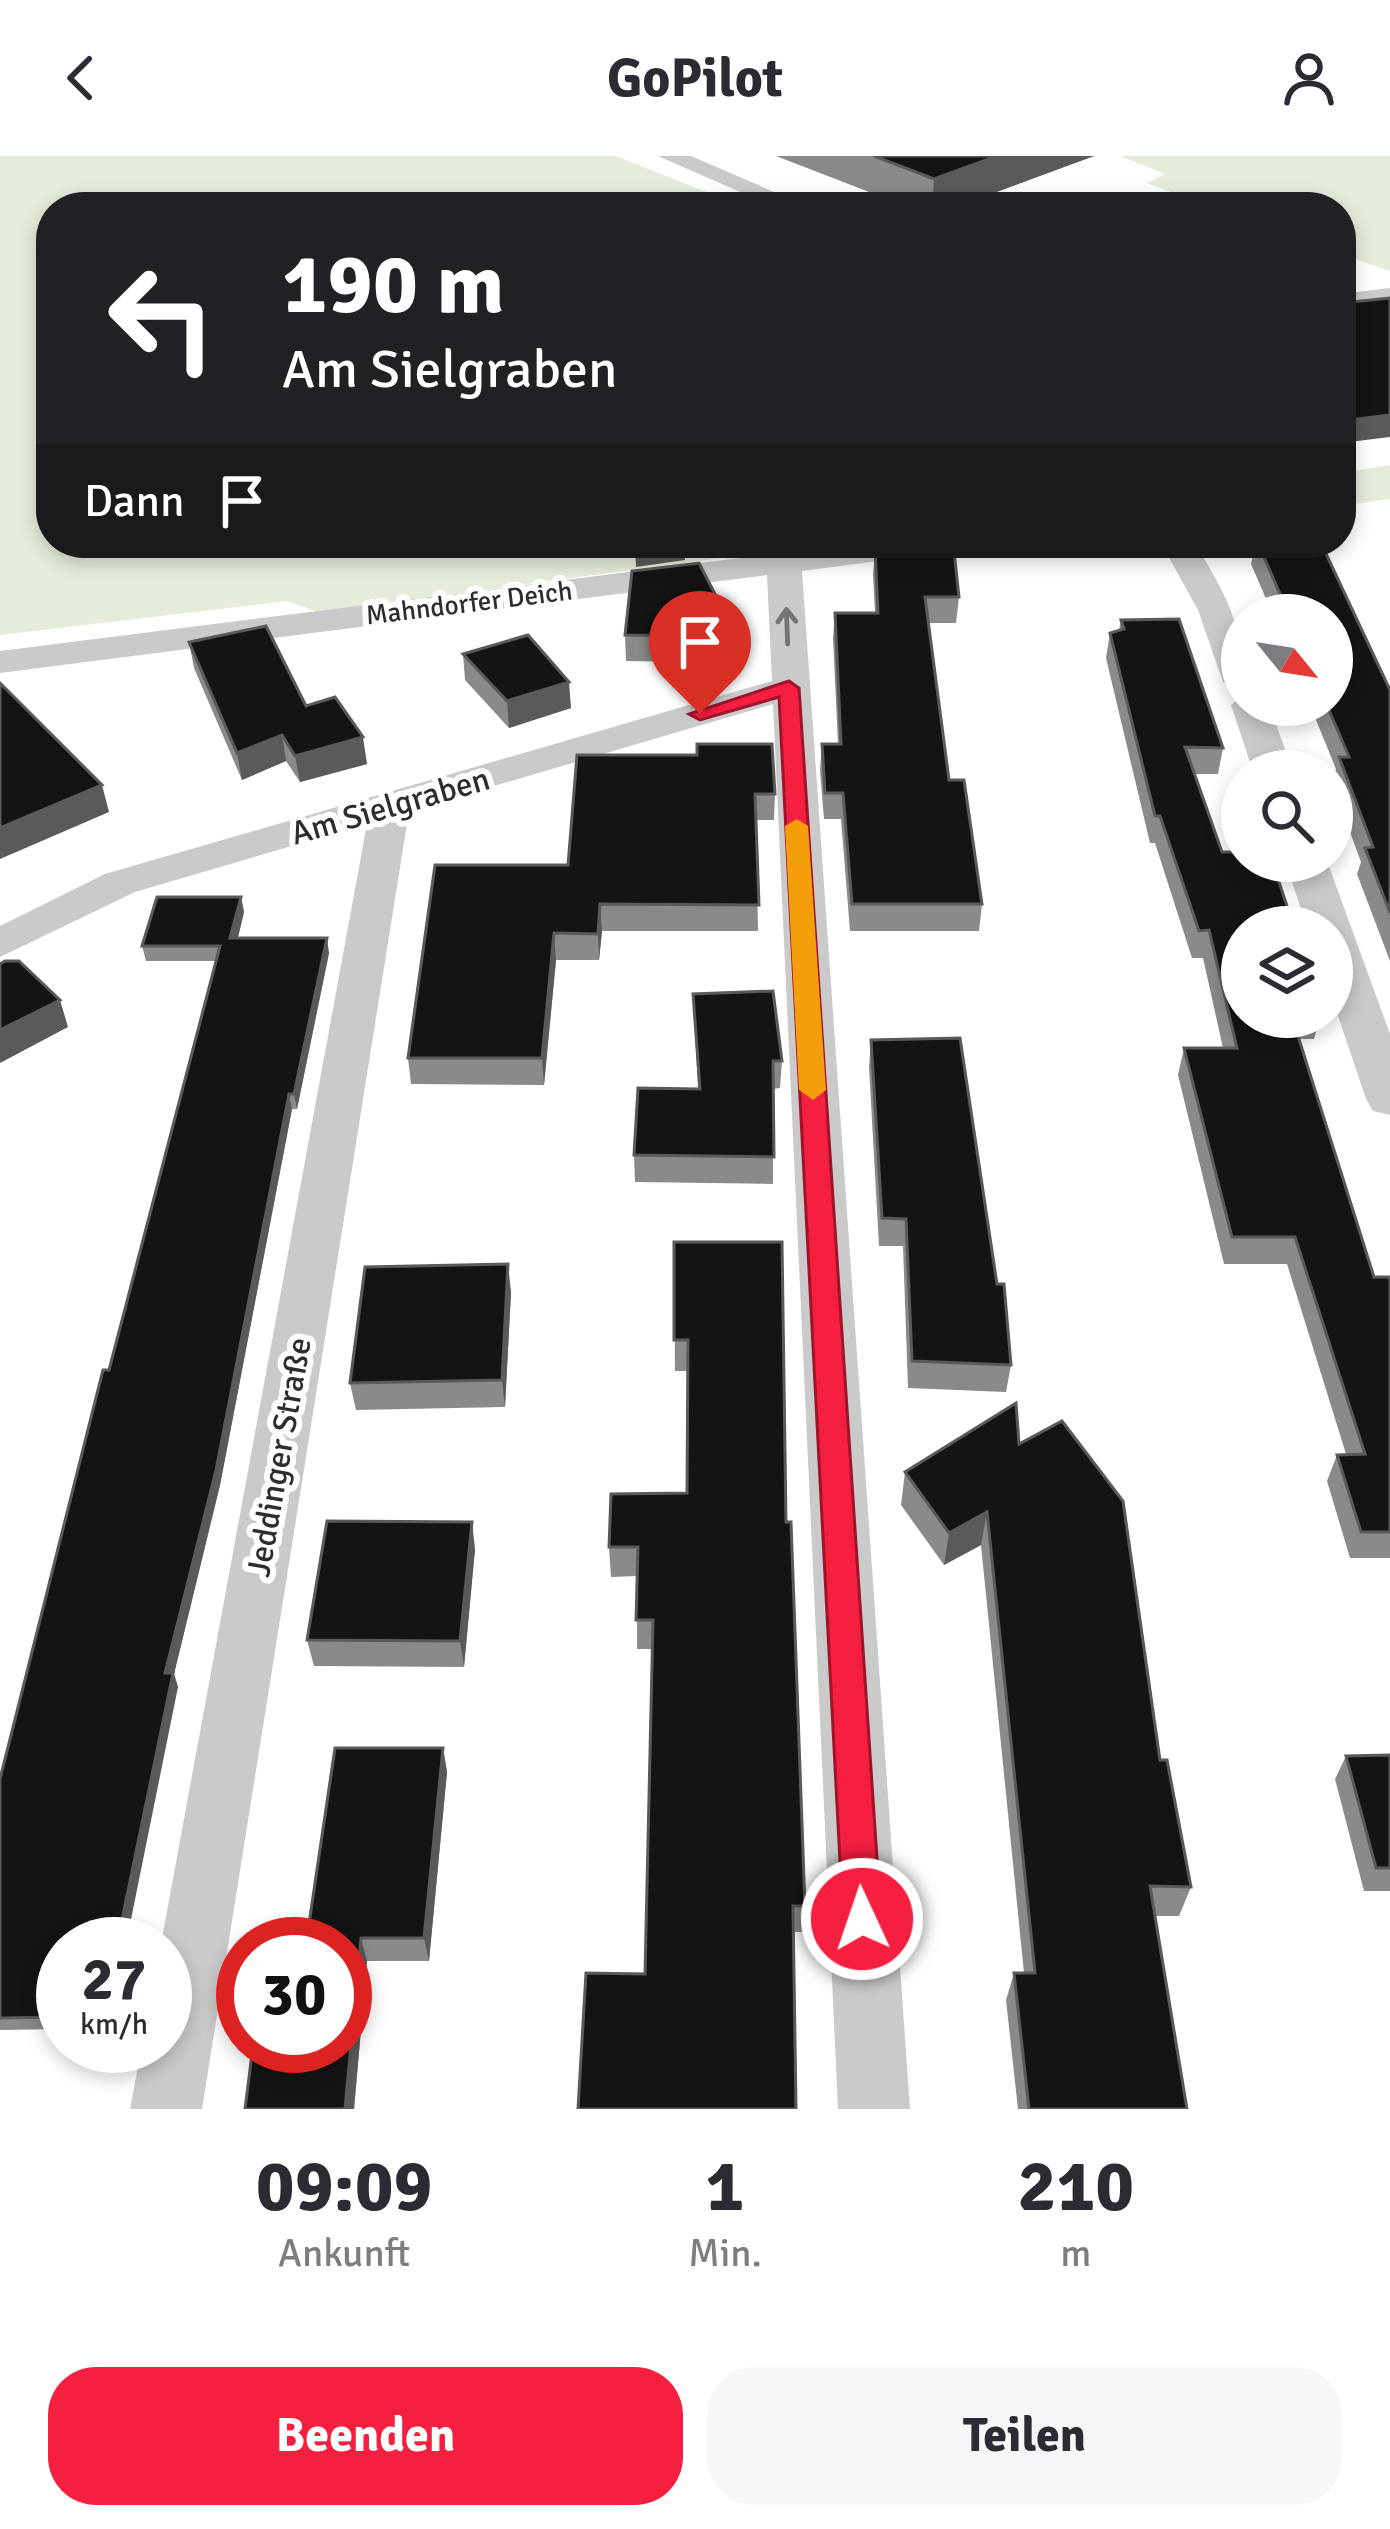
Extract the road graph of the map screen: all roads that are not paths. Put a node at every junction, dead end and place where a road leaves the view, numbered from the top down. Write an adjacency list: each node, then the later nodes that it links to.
1 (670, 156): 2 (street)
2 (759, 192)
3 (1390, 296): 4 (street)
4 (1356, 300)
5 (764, 558): 9 (street, Mahndorfer Deich)
6 (793, 558): 10 (street, one-way to 6)
7 (1187, 558): 8 (street)
8 (1221, 624)
9 (0, 662)
10 (789, 688): 11 (street, Am Sielgraben); 16 (street)
11 (390, 806): 12 (street, Am Sielgraben); 15 (street, Jeddinger Straße)
12 (0, 943)
13 (1353, 995): 14 (street)
14 (1390, 1099)
15 (166, 2109)
16 (874, 2109)

